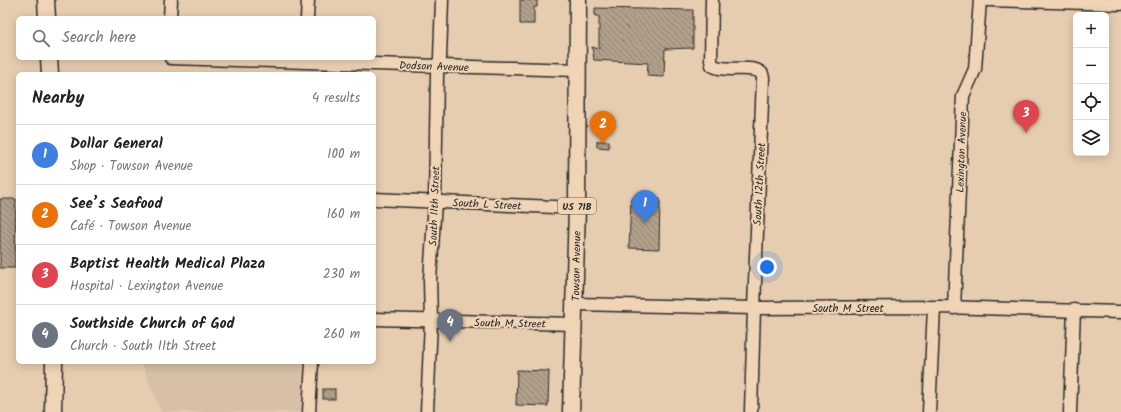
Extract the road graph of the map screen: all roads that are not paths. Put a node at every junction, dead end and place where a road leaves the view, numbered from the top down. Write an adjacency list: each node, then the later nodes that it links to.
1 (46, 0): 10 (main road)
2 (171, 0): 11 (street)
3 (308, 0): 12 (street)
4 (442, 0): 15 (street, South 11th Street)
5 (578, 0): 17 (main road, Towson Avenue / US 71B)
6 (712, 0): 23 (street, South 12th Street)
7 (980, 0): 25 (street, Lexington Avenue)
8 (987, 0): 9 (street)
9 (1119, 3)
10 (47, 16)
11 (170, 16)
12 (307, 16)
13 (49, 60): 18 (main road)
14 (306, 60): 16 (street, Dodson Avenue)
15 (438, 66): 16 (street, Dodson Avenue); 17 (street, Dodson Avenue); 20 (street, South 11th Street)
16 (321, 68)
17 (577, 70): 21 (main road, Towson Avenue / US 71B)
18 (50, 72)
19 (376, 199): 20 (street, South L Street)
20 (436, 202): 21 (street, South L Street); 29 (street, South 11th Street)
21 (577, 208): 22 (main road, Towson Avenue / US 71B)
22 (575, 304): 23 (street, South M Street); 30 (main road, Towson Avenue / US 71B)
23 (754, 308): 24 (street, South M Street); 37 (street, South 12th Street)
24 (934, 308): 25 (street, South M Street); 38 (street)
25 (954, 308): 26 (street, South M Street)
26 (1074, 310): 27 (street, South M Street); 39 (street)
27 (1121, 312)
28 (376, 319): 29 (street, South M Street)
29 (431, 321): 30 (street, South M Street); 35 (street, South 11th Street)
30 (574, 324): 36 (main road, Towson Avenue / US 71B)
31 (54, 364): 33 (main road)
32 (312, 364): 34 (street)
33 (53, 412)
34 (309, 412)
35 (426, 412)
36 (571, 412)
37 (751, 412)
38 (929, 412)
39 (1070, 412)

